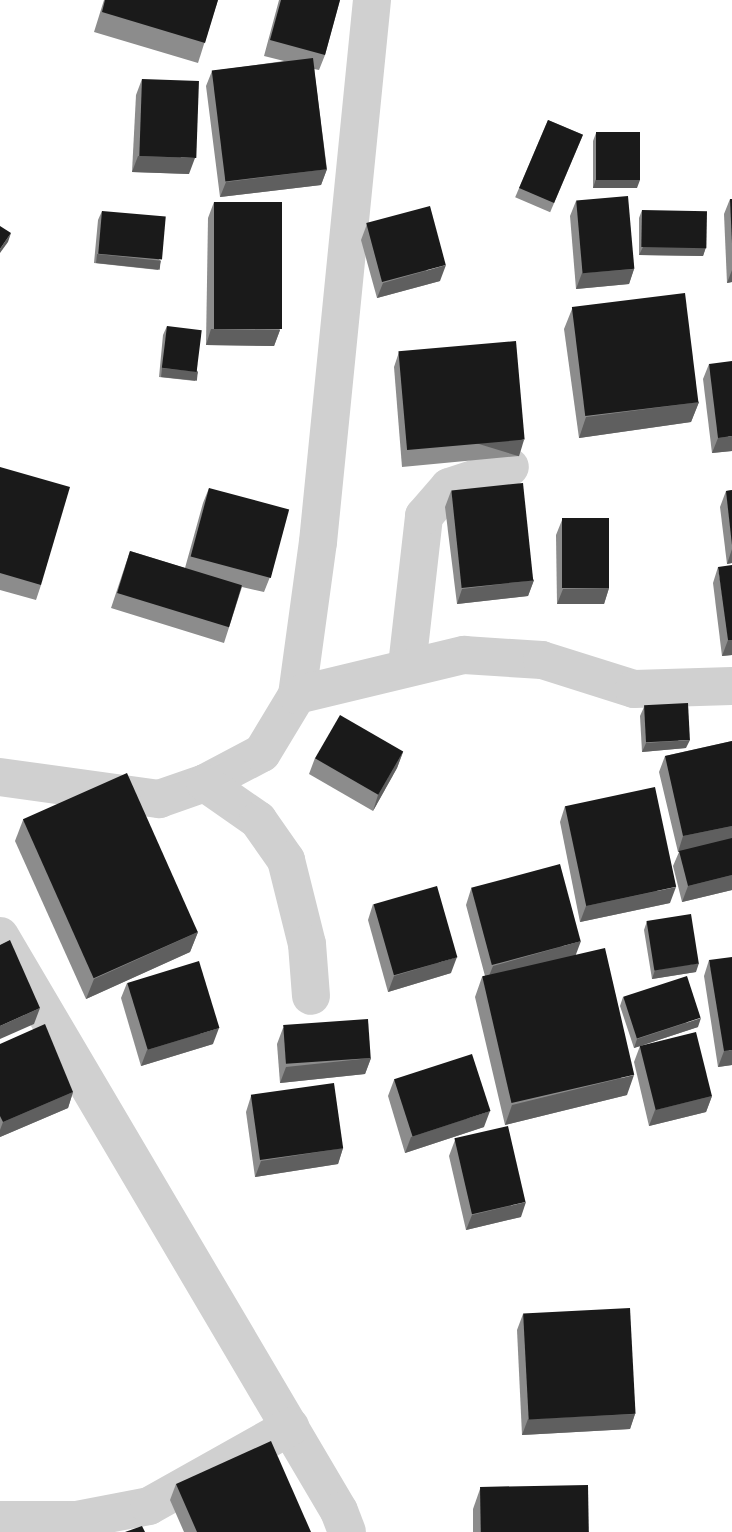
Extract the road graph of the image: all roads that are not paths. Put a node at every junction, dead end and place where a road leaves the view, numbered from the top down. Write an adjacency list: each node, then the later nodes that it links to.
1 (372, 0): 5 (street)
2 (510, 467): 3 (street)
3 (407, 666): 4 (street); 5 (street)
4 (732, 685)
5 (297, 695): 7 (street)
6 (0, 777): 7 (street)
7 (205, 783): 9 (street)
8 (0, 936): 10 (street)
9 (312, 996)
10 (290, 1427): 11 (street); 12 (street)
11 (0, 1520)
12 (347, 1532)

